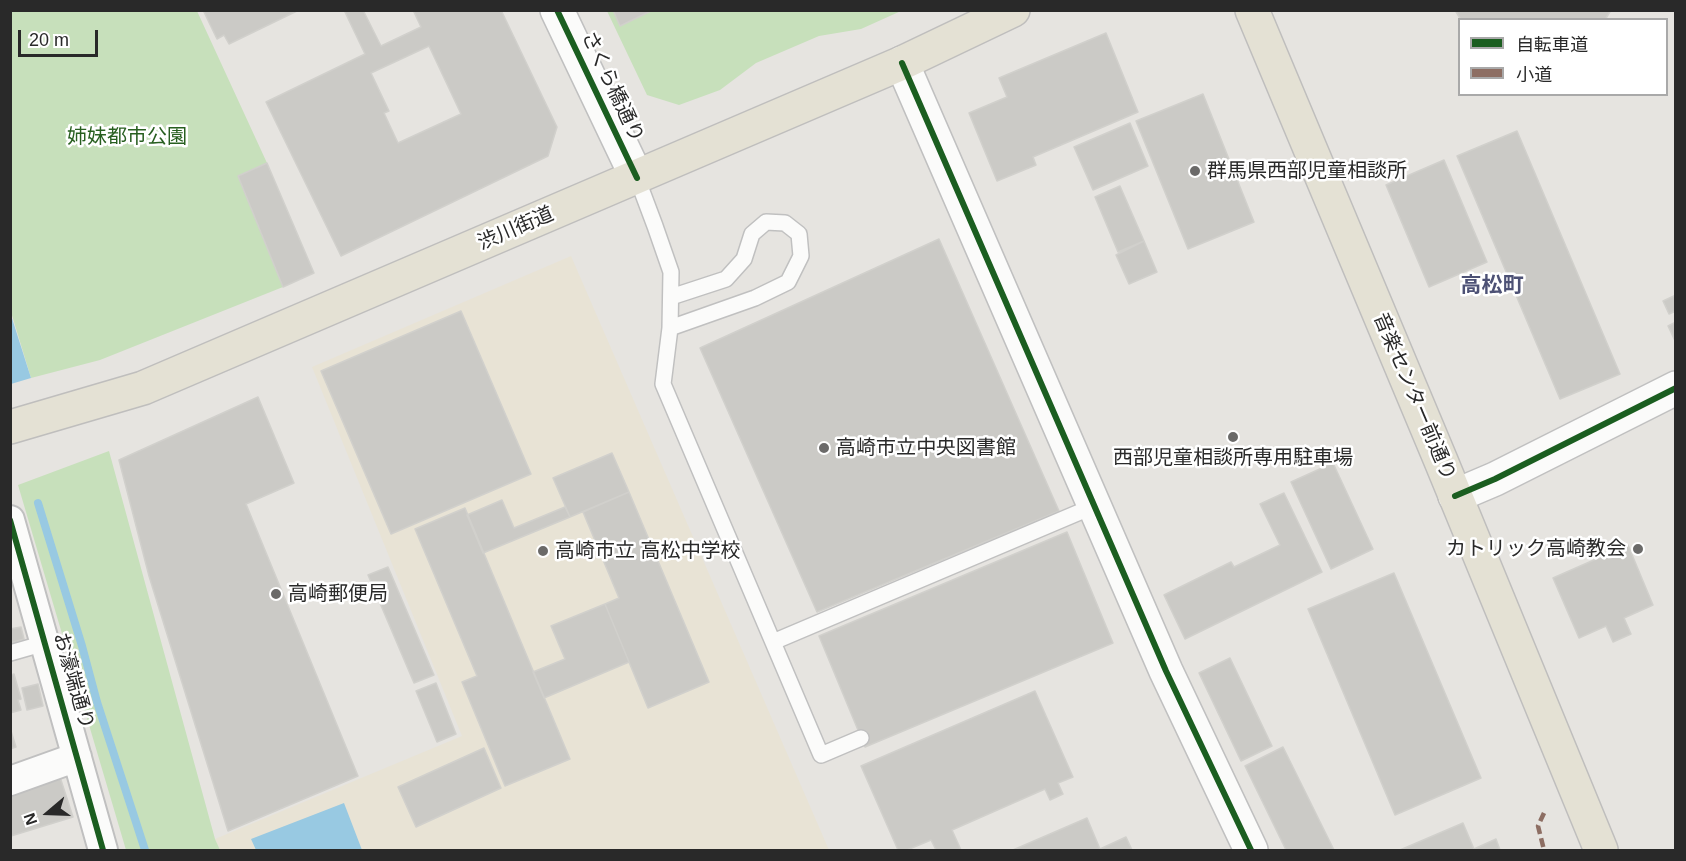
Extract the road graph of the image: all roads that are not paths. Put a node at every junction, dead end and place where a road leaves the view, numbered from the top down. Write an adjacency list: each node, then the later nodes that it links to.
1 (557, 10): 5 (street, さくら橋通り)
2 (1013, 10): 4 (main road, 渋川街道)
3 (1252, 10): 10 (main road, 音楽センター前通り)
4 (902, 63): 5 (main road, 渋川街道); 11 (street)
5 (637, 178): 6 (lane); 9 (main road, 渋川街道)
6 (671, 297): 7 (lane); 7 (lane)
7 (670, 328): 13 (lane)
8 (1676, 388): 10 (street)
9 (10, 427)
10 (1455, 496): 21 (main road, 音楽センター前通り)
11 (1094, 506): 13 (lane); 20 (street)
12 (10, 520): 14 (street, お濠端通り)
13 (773, 642): 16 (lane)
14 (45, 643): 15 (lane); 17 (street, お濠端通り)
15 (10, 653)
16 (861, 738)
17 (77, 757): 18 (street); 19 (street, お濠端通り)
18 (10, 781)
19 (103, 850)
20 (1251, 850)
21 (1601, 850)

